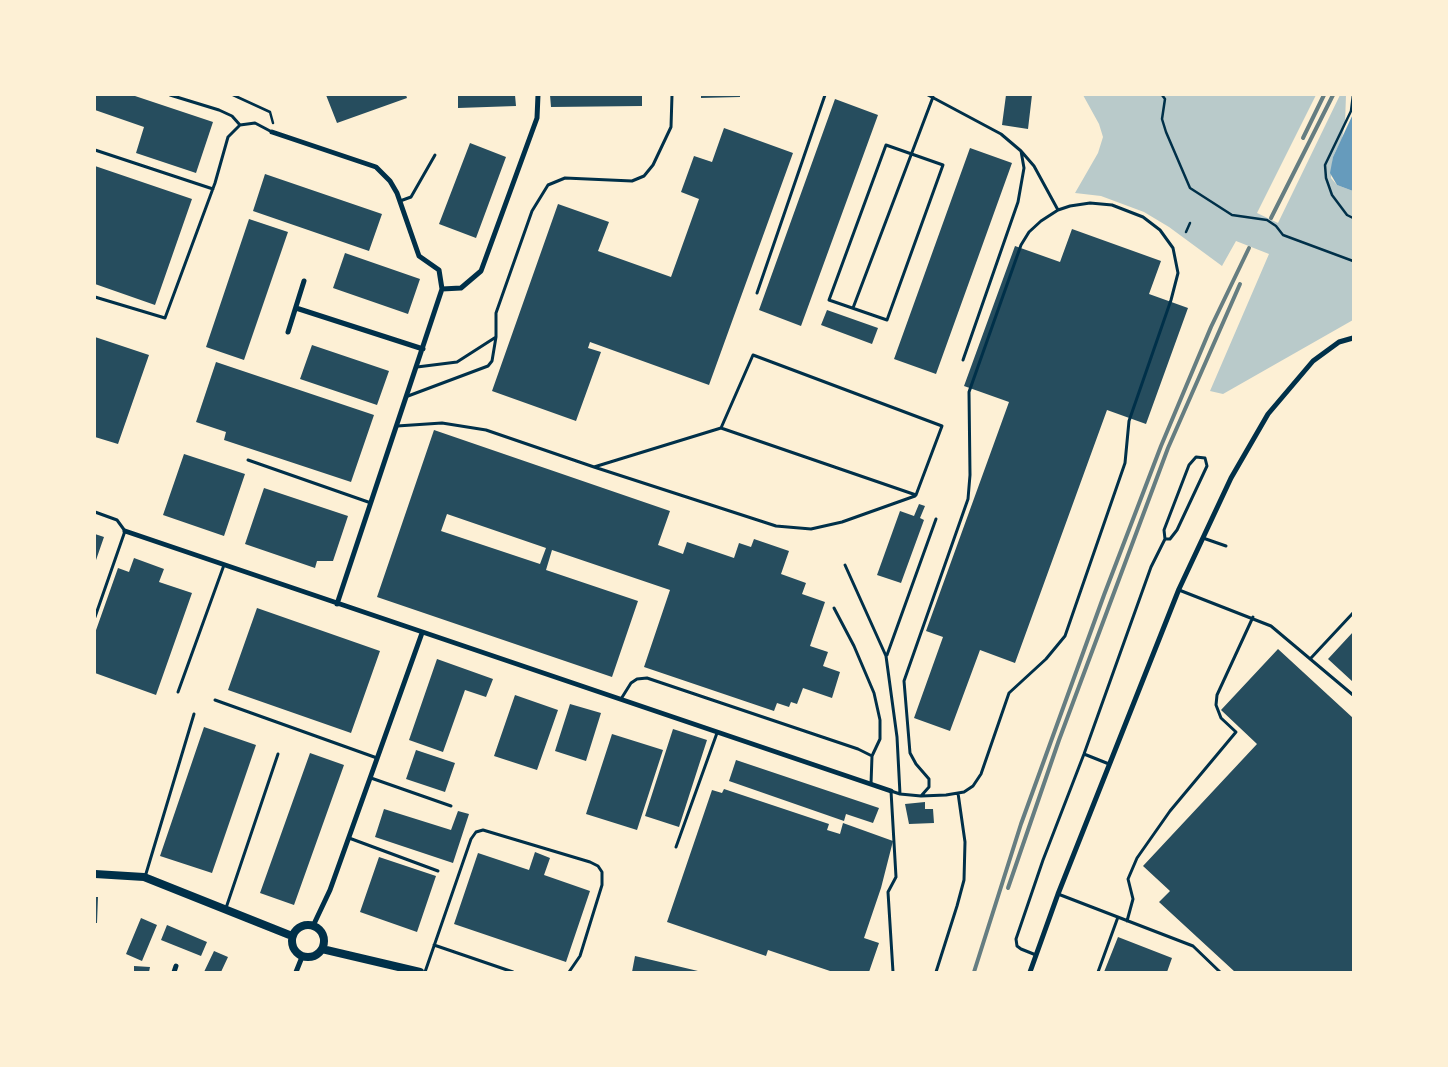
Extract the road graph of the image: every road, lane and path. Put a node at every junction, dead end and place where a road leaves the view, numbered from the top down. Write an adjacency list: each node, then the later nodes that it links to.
1 (170, 95): 10 (lane)
2 (233, 95): 11 (path)
3 (538, 95): 24 (street)
4 (672, 95): 30 (lane)
5 (825, 95): 25 (lane)
6 (928, 95): 9 (lane)
7 (1162, 95): 22 (path)
8 (1353, 95): 19 (path)
9 (933, 97): 13 (lane); 14 (lane)
10 (240, 125): 11 (lane); 16 (lane)
11 (272, 132): 17 (street)
12 (95, 150): 16 (lane)
13 (1021, 151): 18 (lane); 33 (lane)
14 (912, 154): 28 (lane); 28 (lane); 28 (lane)
15 (435, 155): 17 (lane)
16 (213, 189): 26 (lane)
17 (399, 201): 24 (street)
18 (1058, 210): 73 (lane); 75 (lane)
19 (1353, 218)
20 (1190, 223): 21 (path)
21 (1186, 232)
22 (1353, 261)
23 (304, 281): 27 (street)
24 (442, 289): 32 (street)
25 (757, 293)
26 (95, 297)
27 (296, 308): 29 (street); 32 (street)
28 (853, 308)
29 (288, 332)
30 (496, 337): 34 (lane); 35 (lane)
31 (1353, 338): 45 (street)
32 (423, 349): 34 (street)
33 (963, 360)
34 (417, 367): 35 (street)
35 (408, 396): 36 (street)
36 (397, 426): 39 (lane); 41 (street)
37 (721, 428): 39 (lane); 40 (lane); 40 (lane)
38 (248, 460): 41 (lane)
39 (594, 467): 40 (lane)
40 (916, 495)
41 (371, 503): 51 (street)
42 (95, 512): 44 (lane)
43 (936, 519): 57 (lane)
44 (125, 531): 48 (street); 54 (lane)
45 (1203, 538): 47 (lane); 50 (street)
46 (1165, 539): 46 (lane); 66 (lane)
47 (1226, 546)
48 (224, 565): 51 (street); 59 (lane)
49 (845, 565): 57 (lane)
50 (1179, 589): 55 (lane); 69 (street)
51 (337, 604): 56 (street)
52 (834, 608): 67 (lane)
53 (1353, 613): 58 (lane)
54 (95, 617)
55 (1253, 618): 58 (lane); 85 (lane)
56 (422, 633): 62 (street); 68 (street)
57 (886, 656): 74 (lane)
58 (1311, 658): 60 (lane)
59 (178, 692)
60 (1353, 695)
61 (215, 700): 68 (lane)
62 (620, 700): 64 (street); 67 (lane)
63 (194, 714): 81 (lane)
64 (717, 733): 71 (street); 78 (lane)
65 (278, 754): 83 (lane)
66 (1084, 754): 69 (lane); 90 (lane)
67 (872, 756): 71 (lane)
68 (377, 758): 70 (street)
69 (1110, 764): 82 (street)
70 (370, 778): 76 (lane); 77 (street)
71 (871, 784): 72 (street)
72 (891, 791): 74 (lane); 99 (lane)
73 (958, 793): 75 (lane); 100 (lane)
74 (900, 794): 75 (lane)
75 (921, 796)
76 (451, 806)
77 (348, 838): 79 (lane); 86 (street)
78 (676, 847)
79 (438, 871)
80 (95, 874): 81 (street)
81 (144, 877): 83 (street)
82 (1058, 894): 84 (lane); 90 (street)
83 (226, 908): 87 (street)
84 (1118, 917): 85 (lane); 102 (lane)
85 (1127, 921): 103 (lane)
86 (313, 926): 87 (street); 89 (street)
87 (292, 936): 91 (street)
88 (434, 945): 96 (lane); 97 (lane); 98 (lane)
89 (322, 949): 91 (street); 95 (street)
90 (1036, 955): 101 (street)
91 (302, 957): 94 (street)
92 (176, 966): 93 (street)
93 (174, 972)
94 (296, 972)
95 (420, 972)
96 (425, 972)
97 (513, 972)
98 (569, 972)
99 (893, 972)
100 (936, 972)
101 (1030, 972)
102 (1098, 972)
103 (1220, 972)

